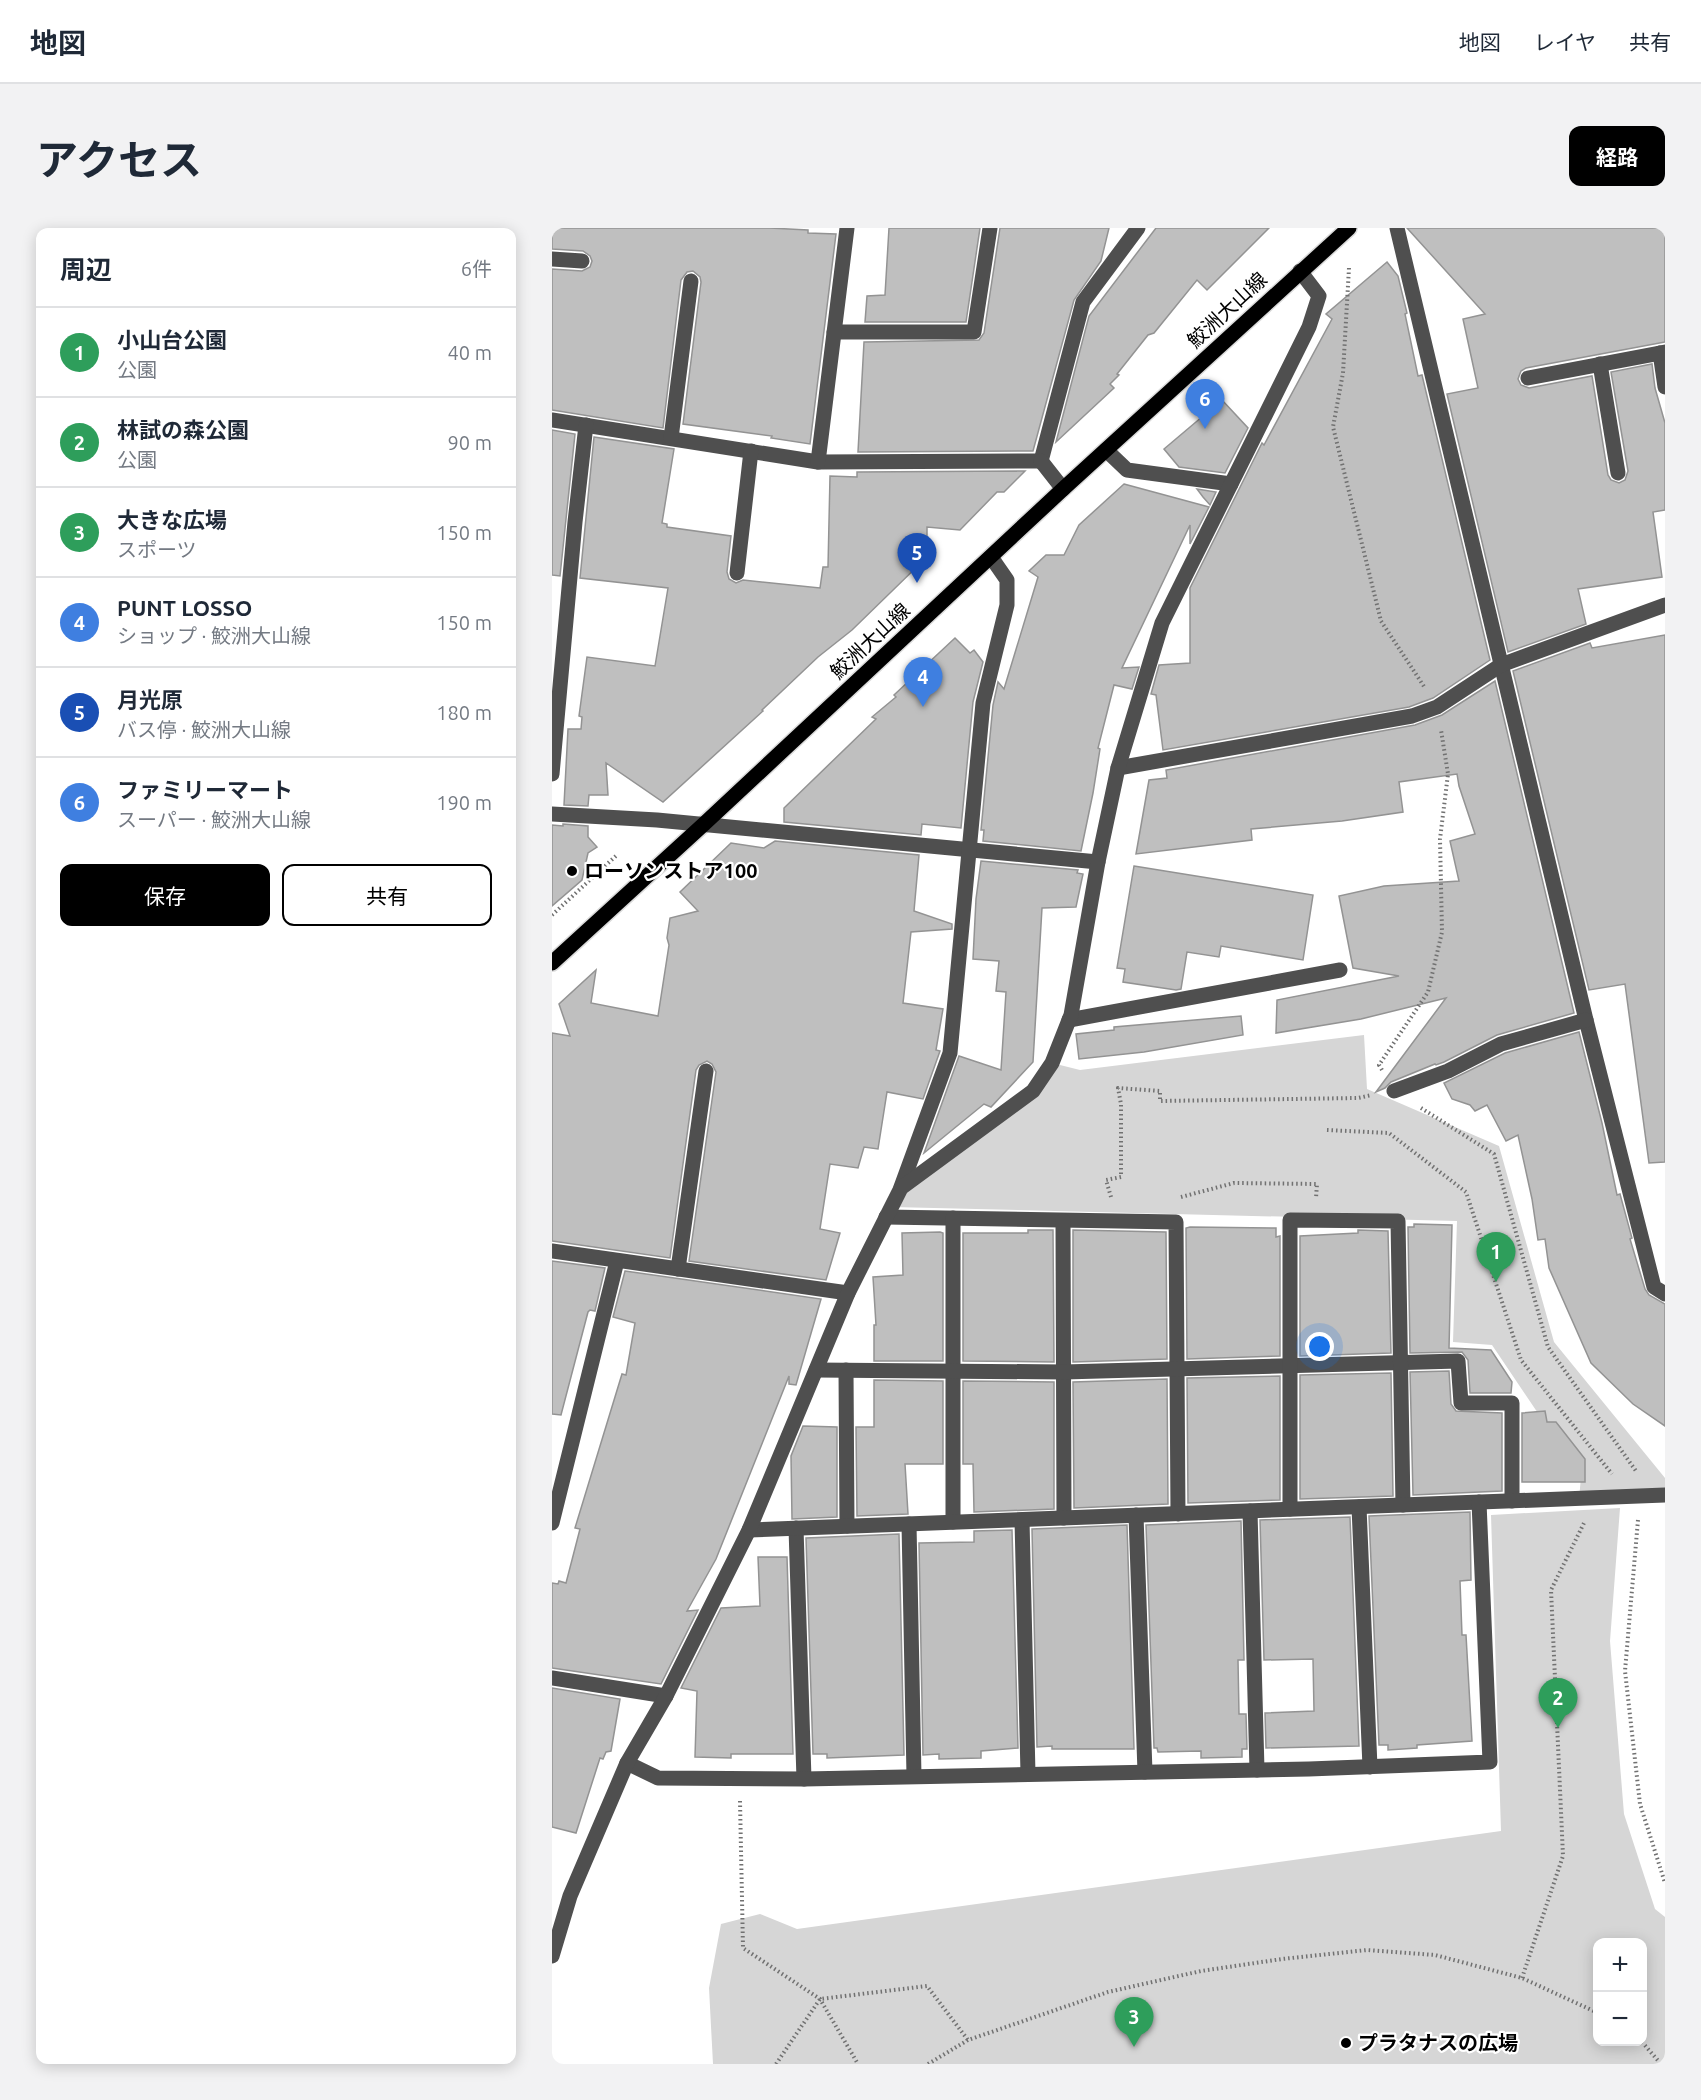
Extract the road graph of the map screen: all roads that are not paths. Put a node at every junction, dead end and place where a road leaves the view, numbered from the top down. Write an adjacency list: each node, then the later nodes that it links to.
1 (847, 228): 10 (street)
2 (990, 228): 10 (street)
3 (1138, 228): 20 (street)
4 (1349, 228): 8 (main road, 鮫洲大山線)
5 (1397, 228): 28 (street)
6 (552, 259): 7 (street)
7 (582, 261)
8 (1300, 271): 18 (main road, 鮫洲大山線); 23 (street)
9 (692, 281): 17 (street)
10 (834, 332): 21 (street)
11 (1662, 352): 12 (street); 14 (street)
12 (1600, 364): 13 (street); 22 (street)
13 (1528, 378)
14 (1665, 387)
15 (552, 420): 16 (street)
16 (586, 425): 17 (street); 30 (street)
17 (671, 438): 19 (street)
18 (1106, 450): 23 (street); 24 (main road, 鮫洲大山線)
19 (751, 451): 21 (street); 26 (street)
20 (1041, 461): 21 (street); 24 (street)
21 (818, 462)
22 (1618, 473)
23 (1231, 484): 29 (street)
24 (1063, 489): 25 (main road, 鮫洲大山線)
25 (991, 557): 32 (main road, 鮫洲大山線); 33 (street)
26 (737, 573)
27 (1665, 604): 28 (street)
28 (1501, 665): 29 (street); 38 (street)
29 (1118, 768): 34 (street)
30 (552, 774)
31 (552, 814): 32 (street)
32 (704, 824): 33 (street); 35 (main road, 鮫洲大山線)
33 (968, 850): 34 (street); 41 (street)
34 (1098, 862): 37 (street)
35 (552, 963)
36 (1340, 970): 37 (street)
37 (1069, 1020): 41 (street)
38 (1586, 1020): 40 (street); 49 (street)
39 (706, 1071): 47 (street)
40 (1394, 1091)
41 (901, 1188): 42 (street)
42 (886, 1217): 43 (street); 48 (street)
43 (953, 1218): 44 (street); 55 (street)
44 (1063, 1221): 52 (street); 56 (street)
45 (552, 1251): 46 (street)
46 (617, 1261): 47 (street); 69 (street)
47 (678, 1269): 48 (street)
48 (848, 1293): 53 (street)
49 (1665, 1294)
50 (1402, 1363): 51 (street); 51 (street); 58 (street); 60 (street)
51 (1289, 1366): 52 (street); 62 (street)
52 (1175, 1369): 56 (street); 64 (street)
53 (816, 1370): 54 (street); 73 (street)
54 (846, 1370): 55 (street); 71 (street)
55 (952, 1371): 56 (street); 68 (street)
56 (1064, 1372): 66 (street)
57 (1665, 1495): 58 (street)
58 (1512, 1501): 59 (street)
59 (1479, 1503): 60 (street); 77 (street)
60 (1403, 1505): 61 (street)
61 (1359, 1507): 62 (street); 77 (street)
62 (1290, 1509): 63 (street)
63 (1250, 1511): 64 (street); 78 (street)
64 (1178, 1514): 65 (street)
65 (1136, 1515): 66 (street); 79 (street)
66 (1064, 1518): 67 (street)
67 (1022, 1520): 68 (street); 80 (street)
68 (953, 1522): 70 (street)
69 (552, 1523)
70 (909, 1524): 71 (street); 81 (street)
71 (848, 1526): 72 (street)
72 (796, 1528): 73 (street); 82 (street)
73 (749, 1530): 75 (street)
74 (552, 1678): 75 (street)
75 (666, 1696): 76 (street)
76 (627, 1763): 82 (street); 83 (street)
77 (1370, 1767): 78 (street)
78 (1257, 1770): 79 (street)
79 (1145, 1772): 80 (street)
80 (1028, 1774): 81 (street)
81 (914, 1776): 82 (street)
82 (804, 1779)
83 (552, 1956)

